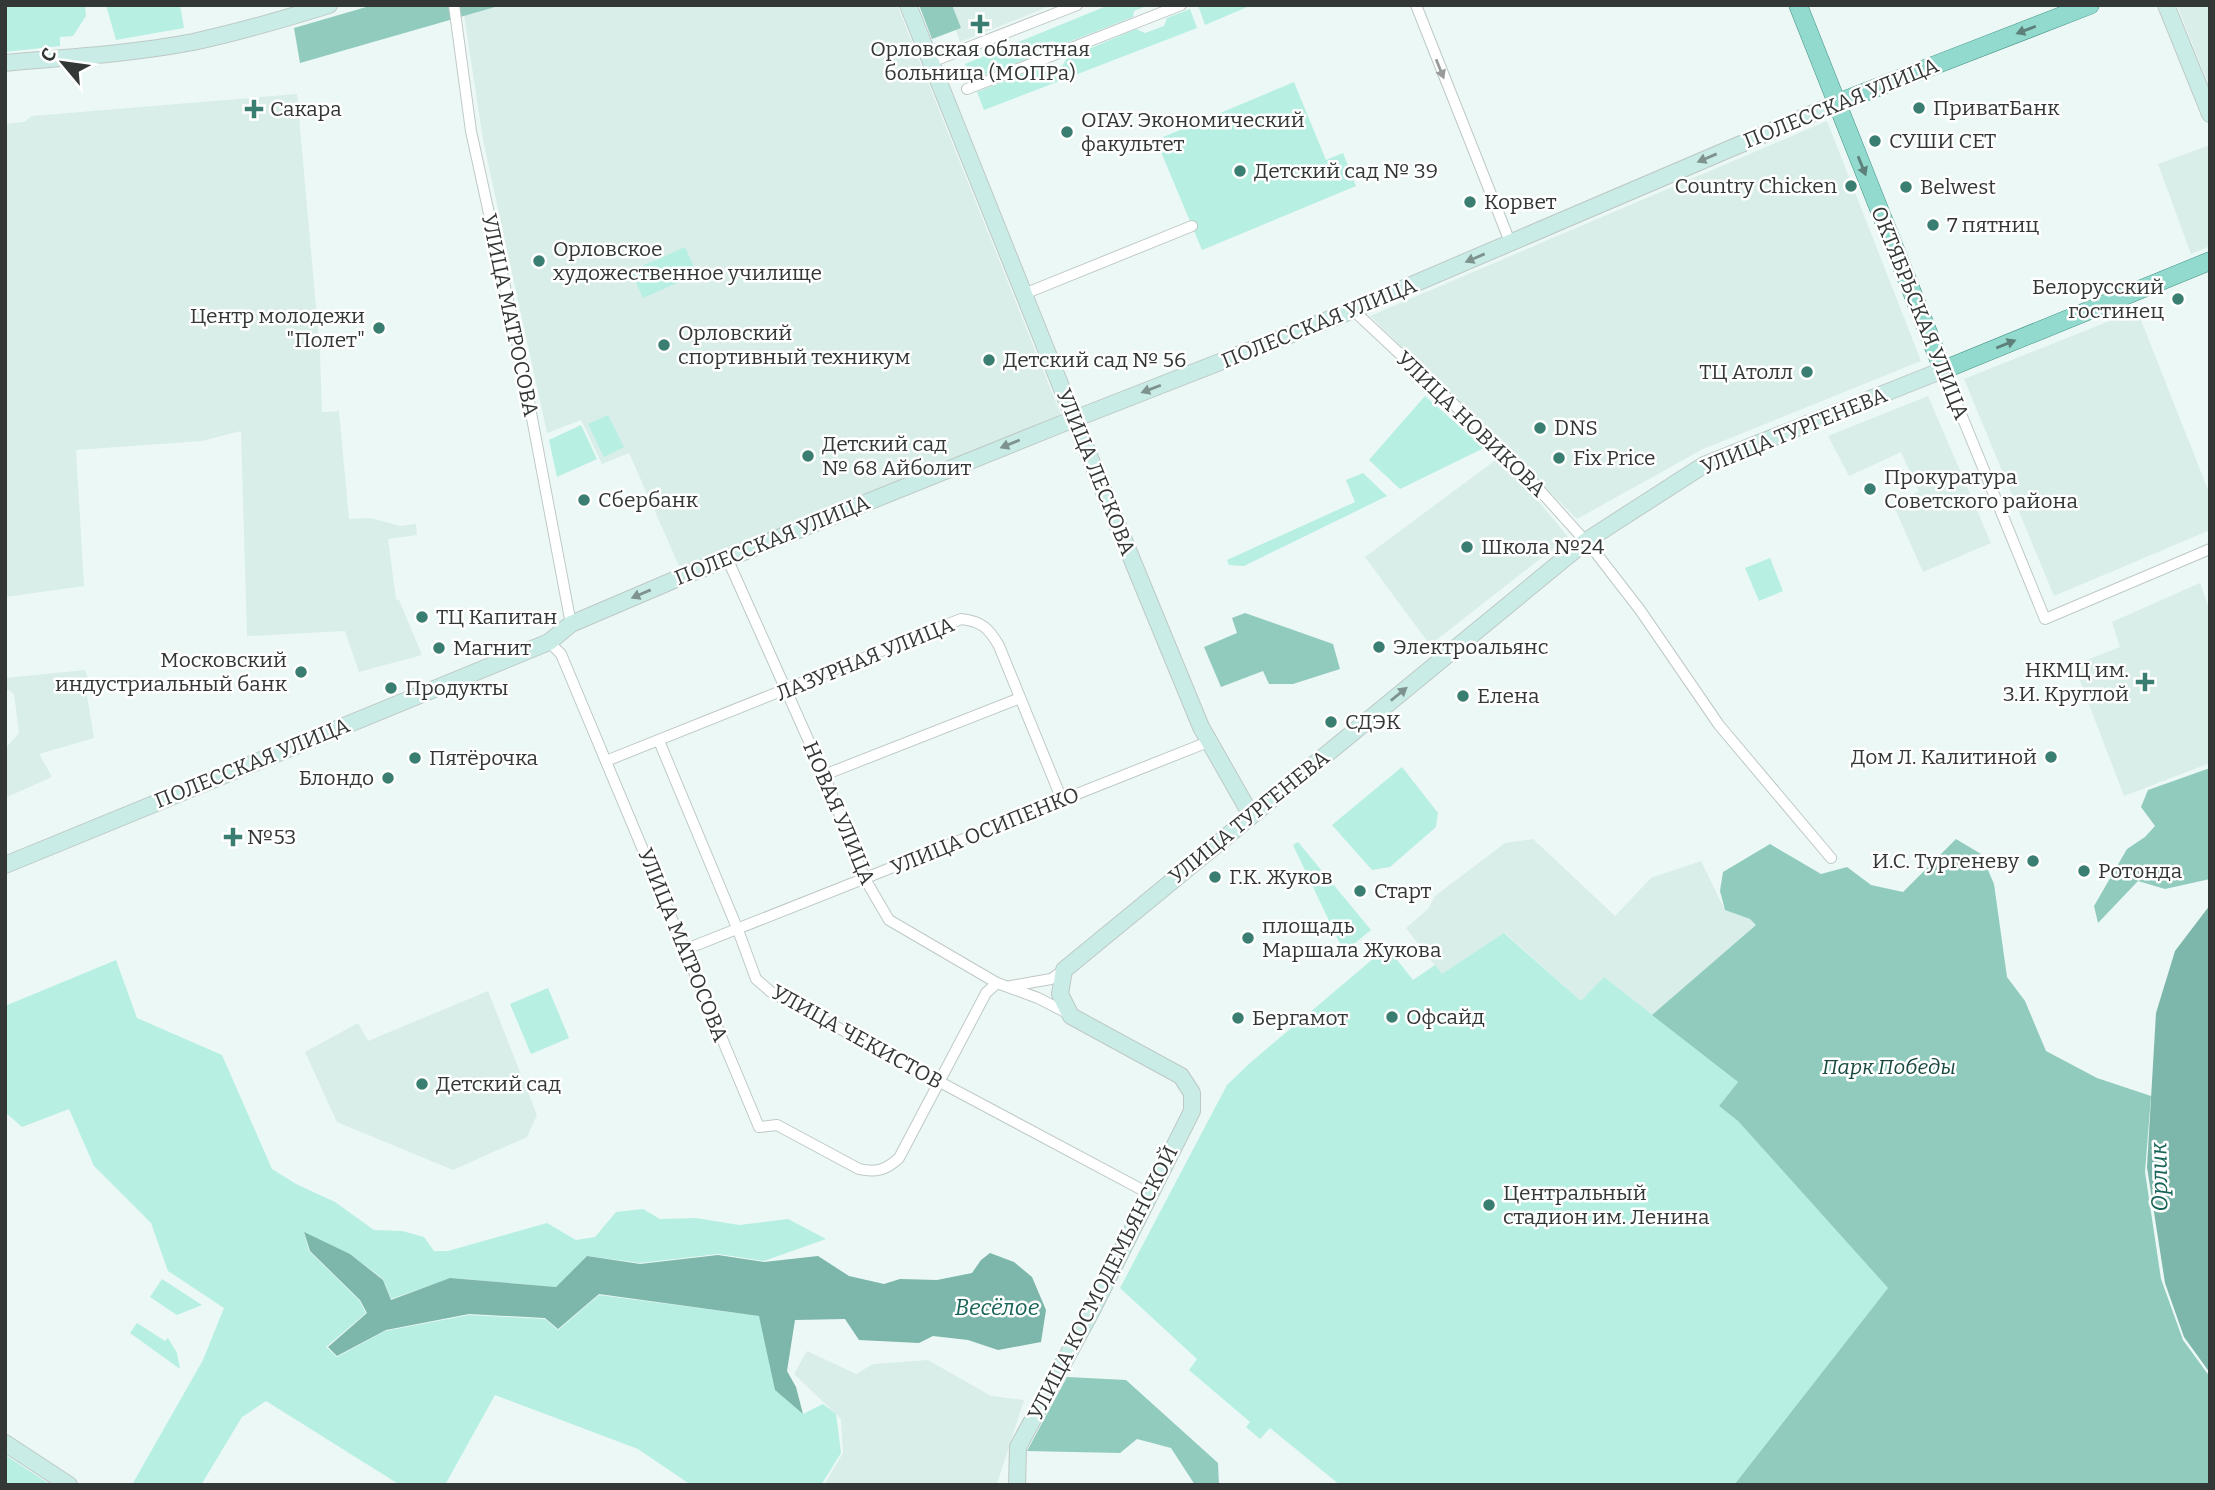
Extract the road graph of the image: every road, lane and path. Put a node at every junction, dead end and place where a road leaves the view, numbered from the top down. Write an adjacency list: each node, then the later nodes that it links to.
1 (329, 5): 11 (main road)
2 (454, 5): 25 (street, УЛИЦА МАТРОСОВА)
3 (908, 5): 10 (main road, УЛИЦА ЛЕСКОВА)
4 (1077, 5): 10 (street)
5 (1181, 5): 12 (street)
6 (1416, 5): 16 (street, one-way to 16)
7 (1798, 5): 13 (main road, ОКТЯБРЬСКАЯ УЛИЦА)
8 (2090, 5): 13 (main road, ПОЛЕССКАЯ УЛИЦА, one-way to 13)
9 (2165, 5): 14 (main road)
10 (931, 62): 18 (main road, УЛИЦА ЛЕСКОВА)
11 (5, 63)
12 (967, 89)
13 (1837, 103): 16 (main road, ПОЛЕССКАЯ УЛИЦА, one-way to 16); 20 (main road, ОКТЯБРЬСКАЯ УЛИЦА, one-way to 20)
14 (2210, 114)
15 (1192, 226): 18 (street)
16 (1510, 242): 19 (main road, ПОЛЕССКАЯ УЛИЦА, one-way to 19)
17 (2210, 261): 20 (main road, УЛИЦА ТУРГЕНЕВА, one-way to 17)
18 (1024, 294): 21 (main road, УЛИЦА ЛЕСКОВА)
19 (1353, 310): 21 (main road, ПОЛЕССКАЯ УЛИЦА, one-way to 21); 22 (street, УЛИЦА НОВИКОВА)
20 (1943, 370): 22 (main road, УЛИЦА ТУРГЕНЕВА); 23 (street, ОКТЯБРЬСКАЯ УЛИЦА)
21 (1074, 419): 24 (main road, ПОЛЕССКАЯ УЛИЦА, one-way to 24); 30 (main road, УЛИЦА ЛЕСКОВА)
22 (1586, 541): 34 (main road, УЛИЦА ТУРГЕНЕВА, one-way to 22); 35 (street, УЛИЦА НОВИКОВА)
23 (2210, 549)
24 (727, 558): 25 (main road, ПОЛЕССКАЯ УЛИЦА, one-way to 25); 27 (street, НОВАЯ УЛИЦА)
25 (572, 624): 26 (main road, ПОЛЕССКАЯ УЛИЦА)
26 (549, 642): 31 (street, УЛИЦА МАТРОСОВА); 36 (main road, ПОЛЕССКАЯ УЛИЦА)
27 (786, 691): 28 (street, ЛАЗУРНАЯ УЛИЦА); 29 (street, ЛАЗУРНАЯ УЛИЦА); 32 (street, НОВАЯ УЛИЦА)
28 (1020, 698): 32 (street); 33 (street, ЛАЗУРНАЯ УЛИЦА)
29 (659, 741): 31 (street, ЛАЗУРНАЯ УЛИЦА); 38 (street, УЛИЦА ЧЕКИСТОВ)
30 (1208, 742): 33 (street, УЛИЦА ОСИПЕНКО); 34 (main road, УЛИЦА ЛЕСКОВА)
31 (606, 761): 39 (street, УЛИЦА МАТРОСОВА)
32 (824, 775): 37 (street, НОВАЯ УЛИЦА)
33 (1062, 800): 37 (street, УЛИЦА ОСИПЕНКО)
34 (1251, 814): 40 (main road, УЛИЦА ТУРГЕНЕВА)
35 (1831, 858)
36 (5, 865)
37 (865, 879): 38 (street, УЛИЦА ОСИПЕНКО); 41 (street, НОВАЯ УЛИЦА)
38 (738, 930): 39 (street, УЛИЦА ОСИПЕНКО); 44 (street, УЛИЦА ЧЕКИСТОВ)
39 (684, 950): 44 (street, УЛИЦА МАТРОСОВА)
40 (1064, 970): 42 (street); 43 (main road)
41 (997, 983): 42 (street, НОВАЯ УЛИЦА); 44 (street)
42 (1010, 986): 43 (street, НОВАЯ УЛИЦА)
43 (1071, 1016): 45 (main road, НОВАЯ УЛИЦА)
44 (938, 1081): 46 (street, УЛИЦА ЧЕКИСТОВ)
45 (1192, 1111): 46 (main road, УЛИЦА КОСМОДЕМЬЯНСКОЙ)
46 (1150, 1194): 49 (main road, УЛИЦА КОСМОДЕМЬЯНСКОЙ)
47 (5, 1443): 48 (main road)
48 (69, 1485)
49 (1017, 1485)

